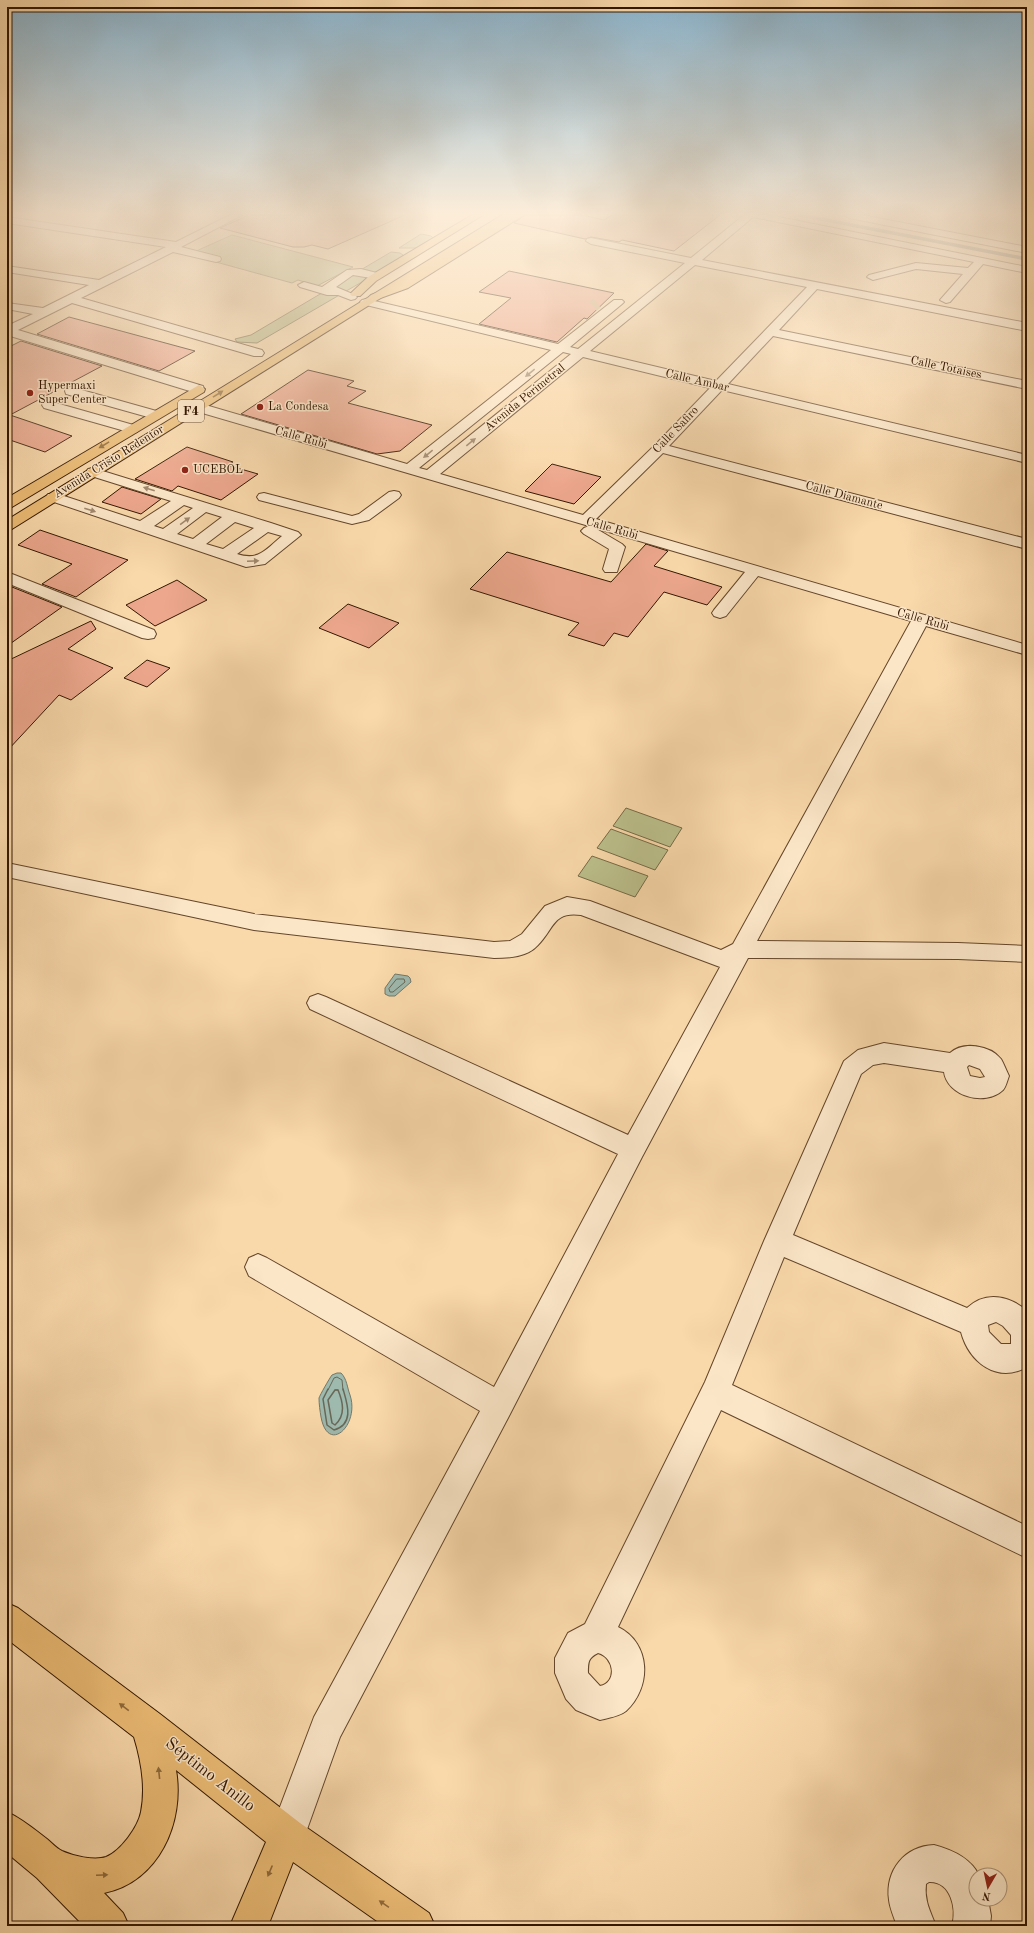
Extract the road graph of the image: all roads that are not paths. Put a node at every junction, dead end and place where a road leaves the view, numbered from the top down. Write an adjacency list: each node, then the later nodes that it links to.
1 (59, 305): 11 (street)
2 (92, 305): 22 (street)
3 (363, 305): 31 (main road, Avenida Cristo Redentor / F4, one-way to 3)
4 (390, 305): 14 (street, Calle Ambar)
5 (596, 305): 12 (street, Avenida Perimetral)
6 (614, 305): 12 (street, Avenida Perimetral)
7 (639, 305): 23 (street, Avenida Perimetral)
8 (796, 305): 17 (street, Calle Safiro)
9 (917, 305): 15 (street)
10 (7, 306): 11 (street)
11 (45, 312): 16 (street)
12 (596, 320): 21 (street, Avenida Perimetral)
13 (419, 325): 18 (street)
14 (465, 326): 18 (street); 21 (street, Calle Ambar)
15 (1027, 327)
16 (7, 331): 28 (street)
17 (770, 332): 26 (street, Calle Totaises); 27 (street, Calle Safiro)
18 (453, 334): 19 (street)
19 (484, 341)
20 (271, 345): 22 (main road)
21 (560, 349): 23 (street, Calle Ambar); 36 (street, Avenida Perimetral, one-way to 36)
22 (258, 353): 24 (main road)
23 (580, 353): 27 (street, Calle Ambar); 38 (street, Avenida Perimetral, one-way to 23)
24 (244, 361)
25 (211, 381): 28 (main road, Avenida Cristo Redentor / F4)
26 (1027, 384)
27 (718, 386): 34 (street, Calle Safiro); 35 (street, Calle Ambar)
28 (198, 389): 32 (main road, Avenida Cristo Redentor / F4)
29 (71, 391): 32 (street)
30 (49, 405): 33 (street)
31 (197, 407): 36 (street, Calle Rubi); 37 (main road, Avenida Cristo Redentor / F4)
32 (155, 415): 33 (main road, Avenida Cristo Redentor / F4)
33 (132, 429): 43 (main road, Avenida Cristo Redentor / F4, one-way to 43)
34 (660, 448): 46 (street, Calle Safiro); 51 (street, Calle Diamante)
35 (1027, 459)
36 (409, 469): 38 (street, Calle Rubi)
37 (93, 472): 40 (main road, Avenida Cristo Redentor / F4); 42 (street, one-way to 37)
38 (430, 475): 46 (street, Calle Rubi)
39 (394, 495): 41 (street)
40 (53, 497): 47 (main road, Avenida Cristo Redentor / F4); 49 (street, one-way to 49)
41 (264, 497)
42 (182, 500): 44 (street); 49 (street)
43 (7, 504)
44 (204, 507): 45 (street); 50 (street, one-way to 44)
45 (233, 516): 48 (street); 52 (street)
46 (589, 522): 54 (street); 55 (street, Calle Rubi)
47 (7, 526)
48 (266, 526): 53 (street); 53 (street, one-way to 48)
49 (142, 527): 50 (street)
50 (165, 535): 52 (street)
51 (1027, 544)
52 (195, 545): 53 (street)
53 (225, 555)
54 (611, 569)
55 (754, 570): 57 (street); 58 (street, Calle Rubi)
56 (7, 577): 59 (street)
57 (720, 613)
58 (921, 619): 60 (street, Calle Rubi); 62 (street)
59 (148, 634)
60 (1027, 650)
61 (7, 870): 62 (street)
62 (741, 950): 63 (street); 66 (street)
63 (1027, 953)
64 (318, 1003): 66 (street)
65 (955, 1064): 67 (street)
66 (633, 1149): 71 (street)
67 (777, 1241): 69 (street); 70 (street)
68 (258, 1267): 71 (street)
69 (974, 1324)
70 (715, 1392): 72 (street); 74 (street)
71 (499, 1406): 77 (street)
72 (1027, 1542)
73 (7, 1619): 75 (main road, Séptimo Anillo, one-way to 73)
74 (597, 1636)
75 (148, 1726): 77 (main road, Séptimo Anillo); 78 (main road, one-way to 75)
76 (7, 1830): 78 (main road)
77 (287, 1836): 80 (main road, one-way to 80); 81 (main road, Séptimo Anillo, one-way to 77)
78 (50, 1865): 79 (main road)
79 (110, 1926)
80 (249, 1926)
81 (416, 1926)
82 (917, 1926): 83 (street)
83 (971, 1926)

